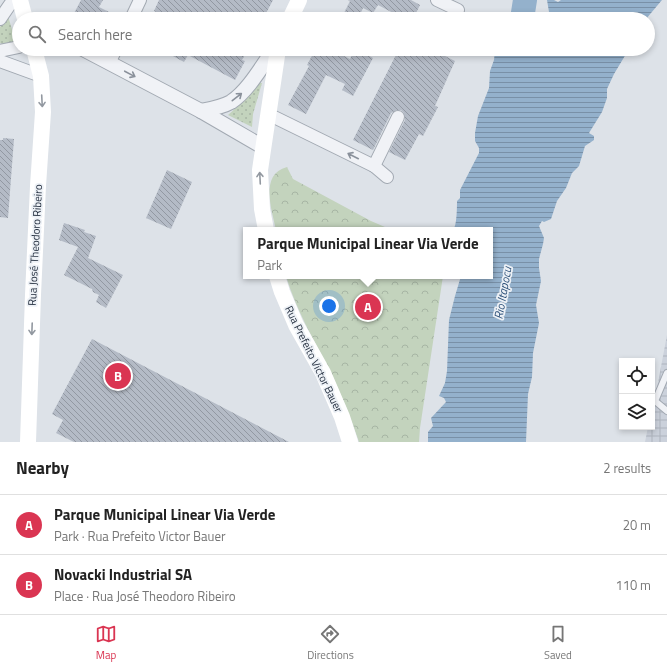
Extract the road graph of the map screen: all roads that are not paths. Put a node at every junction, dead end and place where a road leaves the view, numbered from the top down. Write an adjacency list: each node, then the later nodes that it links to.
1 (13, 0): 10 (street)
2 (20, 0): 7 (main road)
3 (140, 0): 8 (street)
4 (299, 0): 9 (main road)
5 (437, 0): 6 (street)
6 (458, 10)
7 (23, 12)
8 (134, 12)
9 (293, 12)
10 (0, 19)
11 (12, 49): 12 (street)
12 (0, 51)
13 (36, 56): 20 (main road, Rua José Theodoro Ribeiro)
14 (96, 56): 19 (street)
15 (113, 56): 19 (street)
16 (269, 56): 21 (street, one-way to 16)
17 (277, 56): 22 (main road)
18 (0, 61): 20 (street)
19 (110, 63): 21 (street, one-way to 21)
20 (41, 76): 31 (main road, Rua José Theodoro Ribeiro, one-way to 31)
21 (201, 111): 24 (street)
22 (268, 114): 24 (main road); 25 (street, one-way to 22)
23 (398, 117): 25 (street)
24 (263, 147): 27 (main road, one-way to 24)
25 (374, 166): 26 (street)
26 (386, 176)
27 (265, 227)
28 (278, 279): 32 (main road, Rua Prefeito Victor Bauer)
29 (667, 373): 30 (lane)
30 (667, 411)
31 (28, 442)
32 (350, 442)

